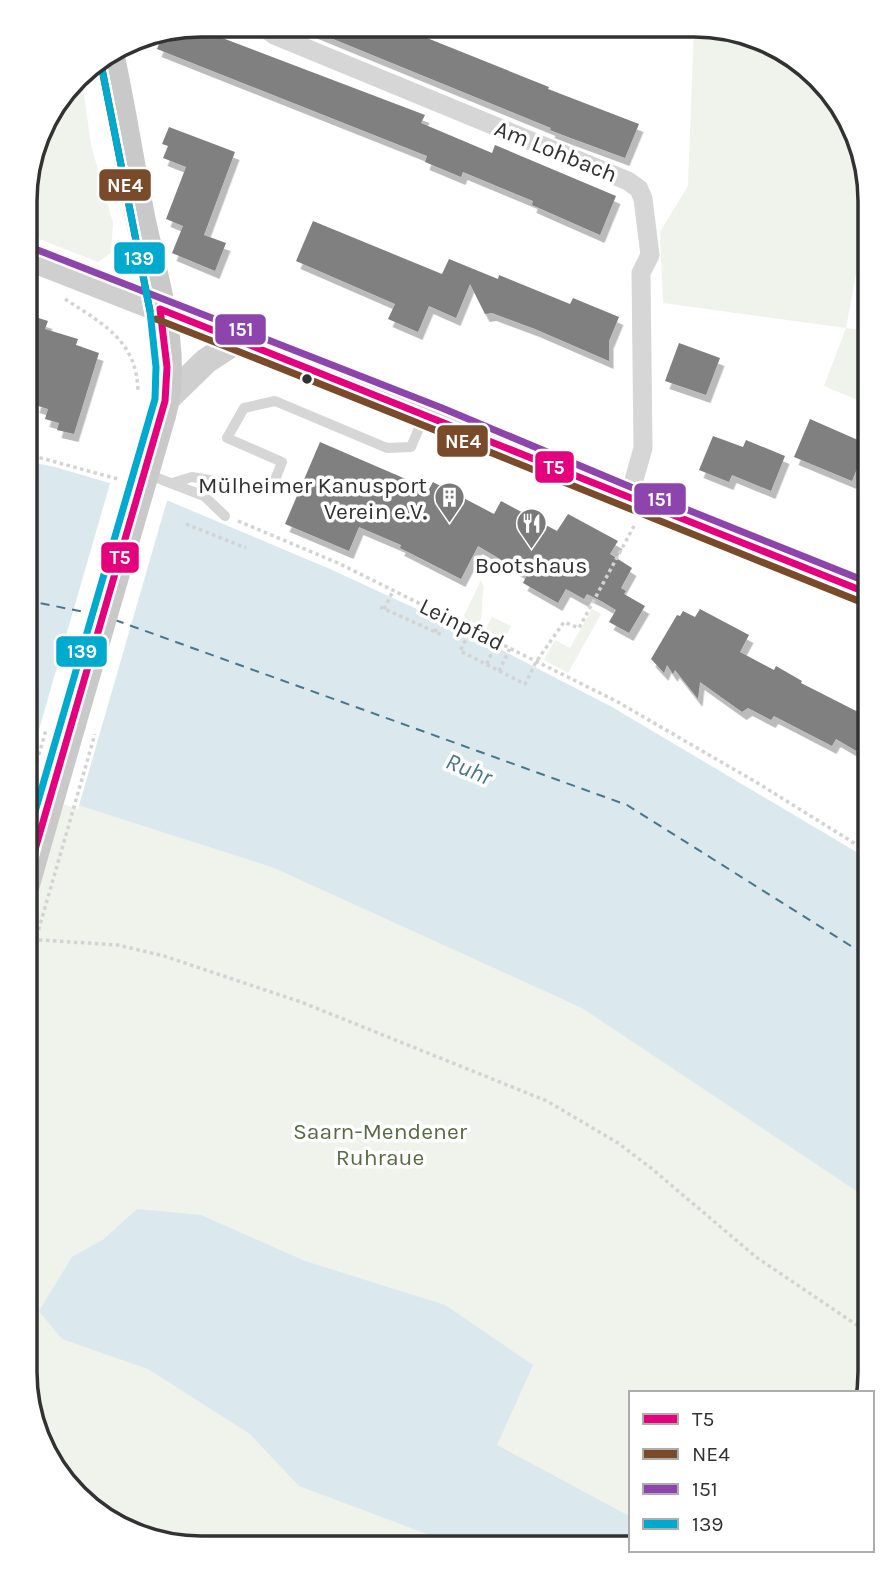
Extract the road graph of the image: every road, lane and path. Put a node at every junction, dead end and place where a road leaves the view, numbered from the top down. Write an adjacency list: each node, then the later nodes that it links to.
1 (279, 37): 13 (street, Am Lohbach)
2 (111, 64): 5 (main road)
3 (37, 261): 5 (main road)
4 (57, 295): 7 (path)
5 (160, 309): 6 (main road); 7 (main road)
6 (238, 340): 7 (main road); 8 (main road)
7 (155, 404): 29 (main road, bridge)
8 (425, 413): 12 (lane); 13 (main road)
9 (37, 457): 11 (path)
10 (137, 470): 12 (lane)
11 (119, 479)
12 (172, 483): 14 (lane)
13 (629, 498): 18 (main road)
14 (225, 516): 19 (path, Leinpfad)
15 (186, 524): 17 (path)
16 (634, 526): 26 (path)
17 (246, 548)
18 (858, 589)
19 (393, 591): 20 (path, Leinpfad); 22 (path)
20 (444, 614): 21 (path, Leinpfad); 22 (path)
21 (472, 628): 24 (path, Leinpfad); 27 (path)
22 (435, 632): 23 (path)
23 (442, 635)
24 (497, 641): 25 (path, Leinpfad); 27 (path)
25 (510, 648): 26 (path, Leinpfad); 28 (path)
26 (536, 662): 28 (path); 30 (path, Leinpfad)
27 (487, 664): 28 (path)
28 (499, 671)
29 (37, 840)
30 (858, 846)
31 (37, 940): 32 (path)
32 (858, 1326)

